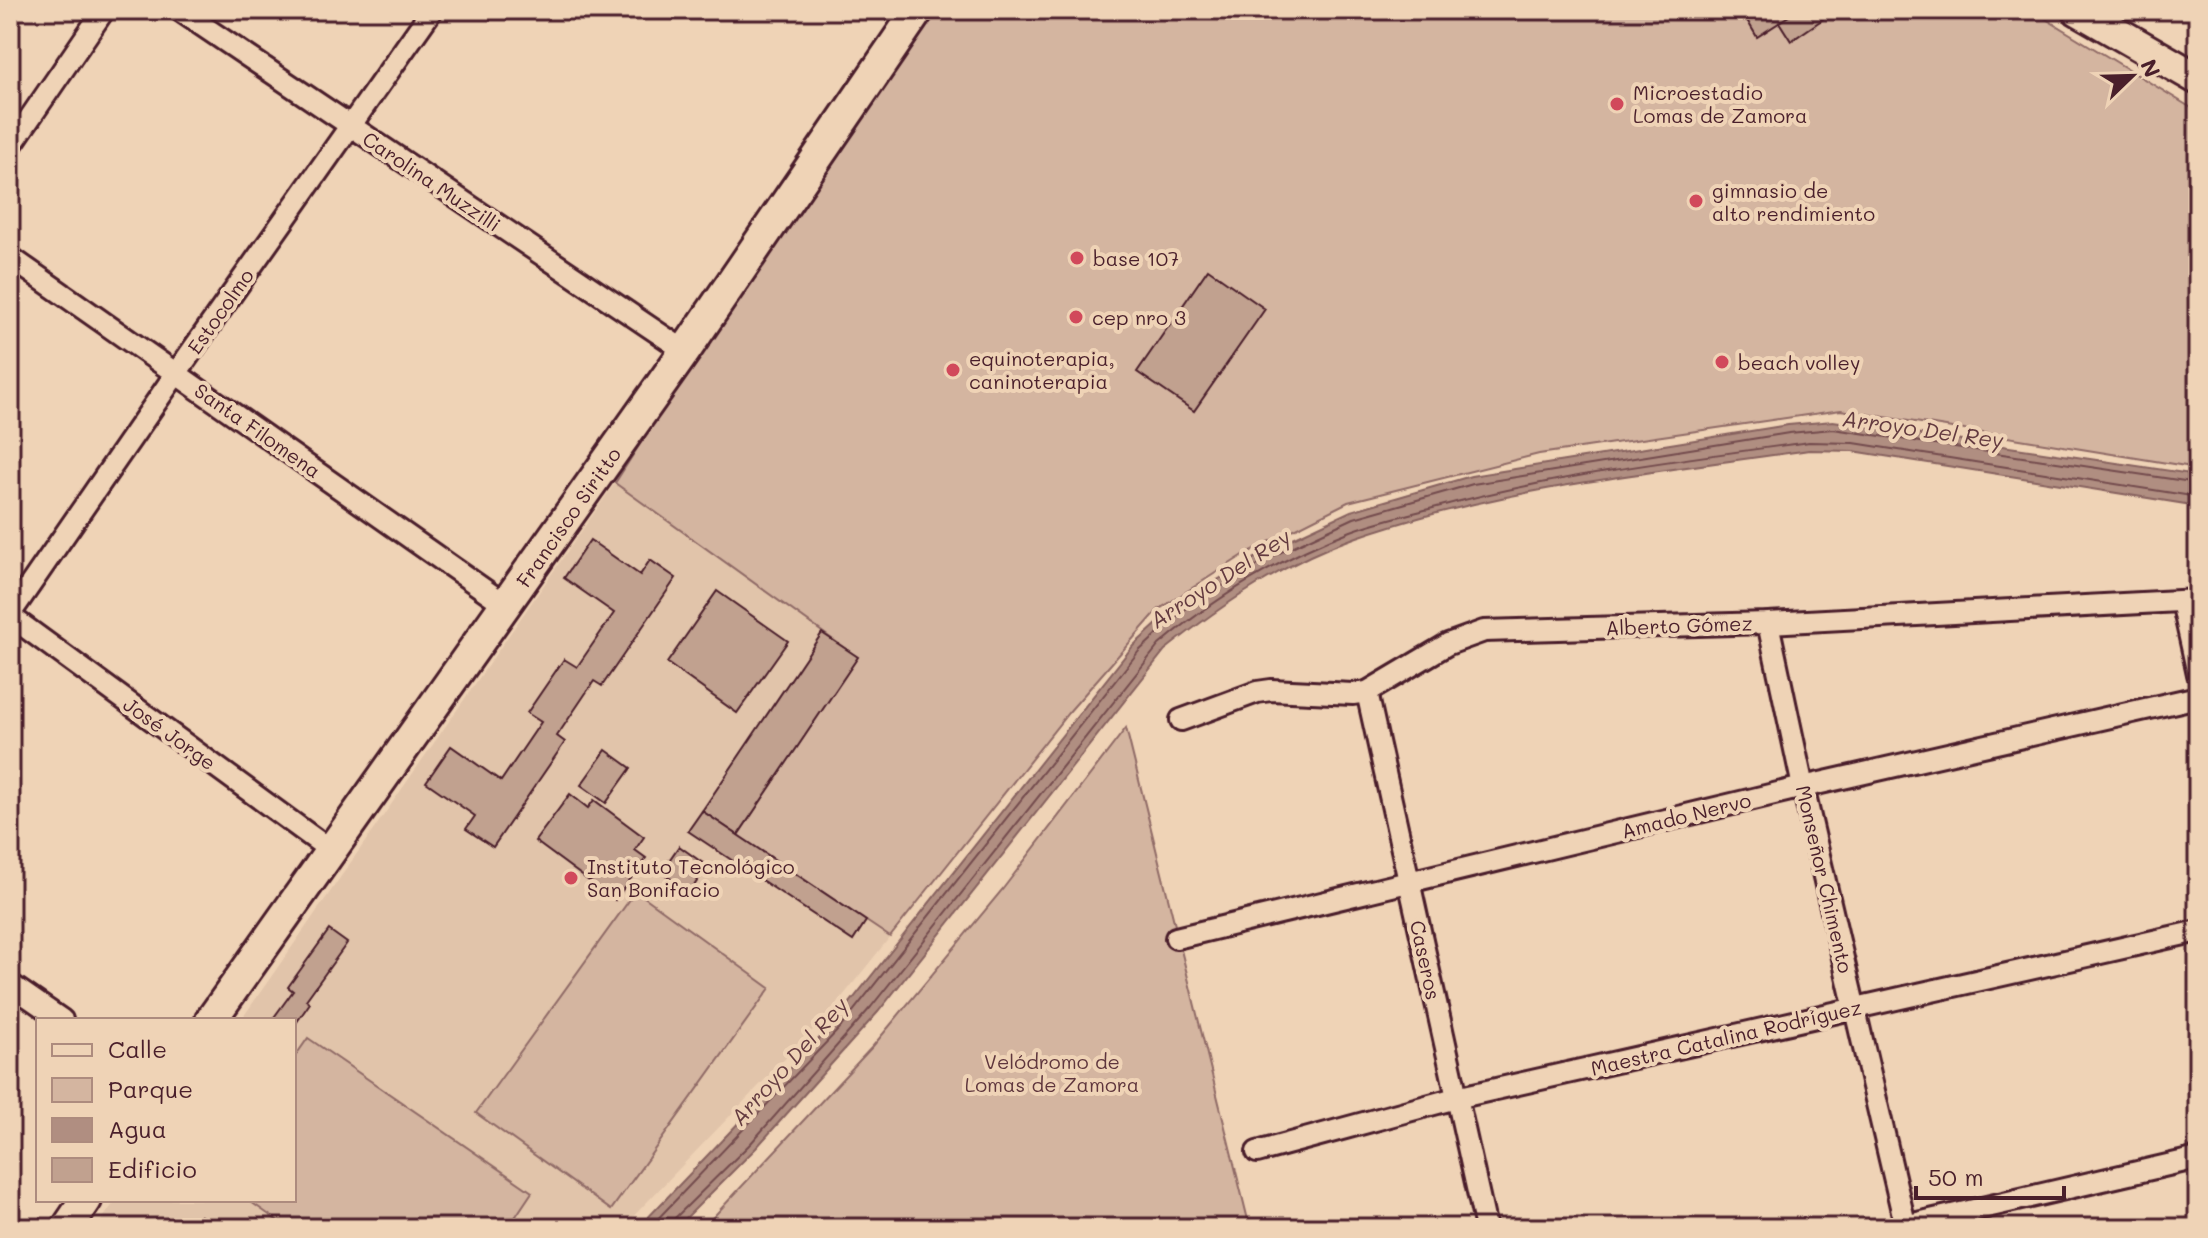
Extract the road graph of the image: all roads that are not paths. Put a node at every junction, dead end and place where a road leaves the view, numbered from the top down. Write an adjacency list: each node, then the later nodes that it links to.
1 (104, 10): 8 (street)
2 (179, 10): 7 (street, Carolina Muzzilli)
3 (432, 10): 7 (street, Estocolmo)
4 (2078, 10): 6 (street)
5 (915, 11): 10 (street, Francisco Siritto)
6 (2198, 79)
7 (351, 127): 10 (street, Carolina Muzzilli); 11 (street, Estocolmo)
8 (10, 147)
9 (10, 257): 11 (street, Santa Filomena)
10 (685, 351): 13 (street, Francisco Siritto)
11 (177, 372): 13 (street, Santa Filomena); 14 (street, Estocolmo)
12 (2190, 601): 15 (street, Alberto Gómez); 16 (street)
13 (506, 605): 21 (street, Francisco Siritto)
14 (10, 615): 21 (street, José Jorge)
15 (1768, 623): 17 (street, Alberto Gómez); 20 (street, Monseñor Chimento)
16 (2198, 674)
17 (1367, 692): 19 (street, Alberto Gómez); 22 (street, Caseros)
18 (2198, 697): 20 (street, Amado Nervo)
19 (1181, 720)
20 (1803, 787): 22 (street, Amado Nervo); 26 (street, Monseñor Chimento)
21 (330, 850): 28 (street, Francisco Siritto)
22 (1409, 882): 24 (street, Amado Nervo); 29 (street, Caseros)
23 (2198, 931): 26 (street, Maestra Catalina Rodríguez)
24 (1176, 938)
25 (10, 984): 27 (street)
26 (1854, 1007): 29 (street, Maestra Catalina Rodríguez); 33 (street, Monseñor Chimento)
27 (59, 1018)
28 (212, 1018)
29 (1456, 1098): 30 (street, Maestra Catalina Rodríguez); 35 (street, Caseros)
30 (1257, 1152)
31 (2198, 1158): 33 (street)
32 (85, 1202): 34 (street)
33 (1902, 1227)
34 (67, 1228)
35 (1486, 1228)

